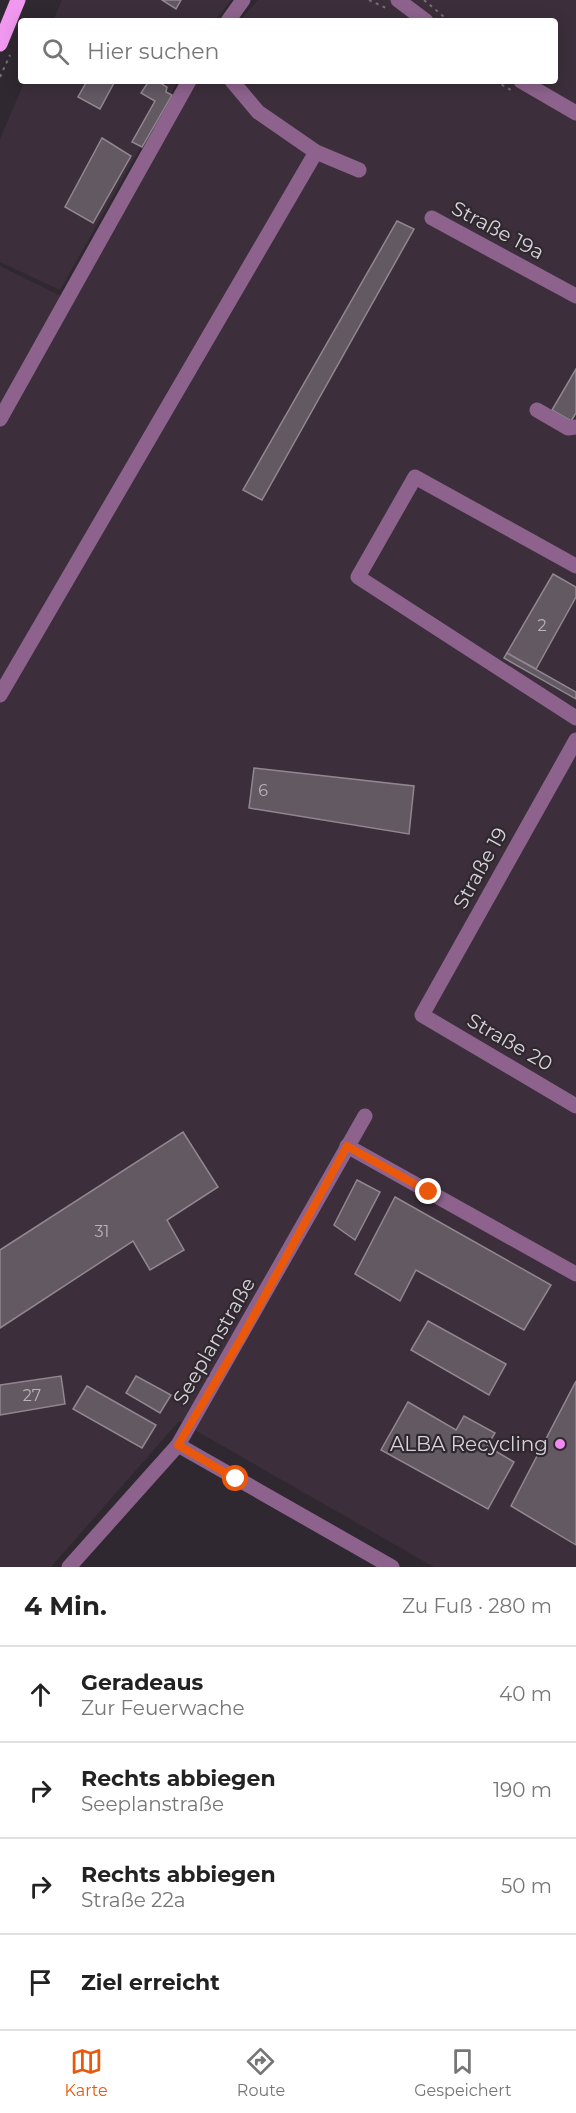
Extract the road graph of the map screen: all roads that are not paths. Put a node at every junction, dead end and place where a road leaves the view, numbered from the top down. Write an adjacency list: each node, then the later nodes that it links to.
1 (18, 0): 6 (main road)
2 (243, 0): 4 (street)
3 (395, 5): 5 (street)
4 (230, 18)
5 (420, 18)
6 (0, 44)
7 (187, 84): 16 (street)
8 (235, 84): 11 (street)
9 (526, 84): 10 (street)
10 (576, 113)
11 (316, 152): 12 (street); 19 (street)
12 (359, 170)
13 (432, 218): 14 (street, Straße 19a)
14 (576, 296)
15 (537, 410): 17 (street)
16 (0, 419)
17 (576, 428)
18 (576, 566): 20 (street)
19 (0, 695)
20 (576, 718)
21 (576, 740): 22 (street, Straße 19)
22 (422, 1015): 23 (street, Straße 20)
23 (576, 1106)
24 (365, 1116): 25 (street, Seeplanstraße)
25 (347, 1146): 26 (street); 27 (street, Seeplanstraße)
26 (576, 1274)
27 (178, 1445): 28 (street, Seeplanstraße); 29 (street)
28 (69, 1567)
29 (392, 1567)

